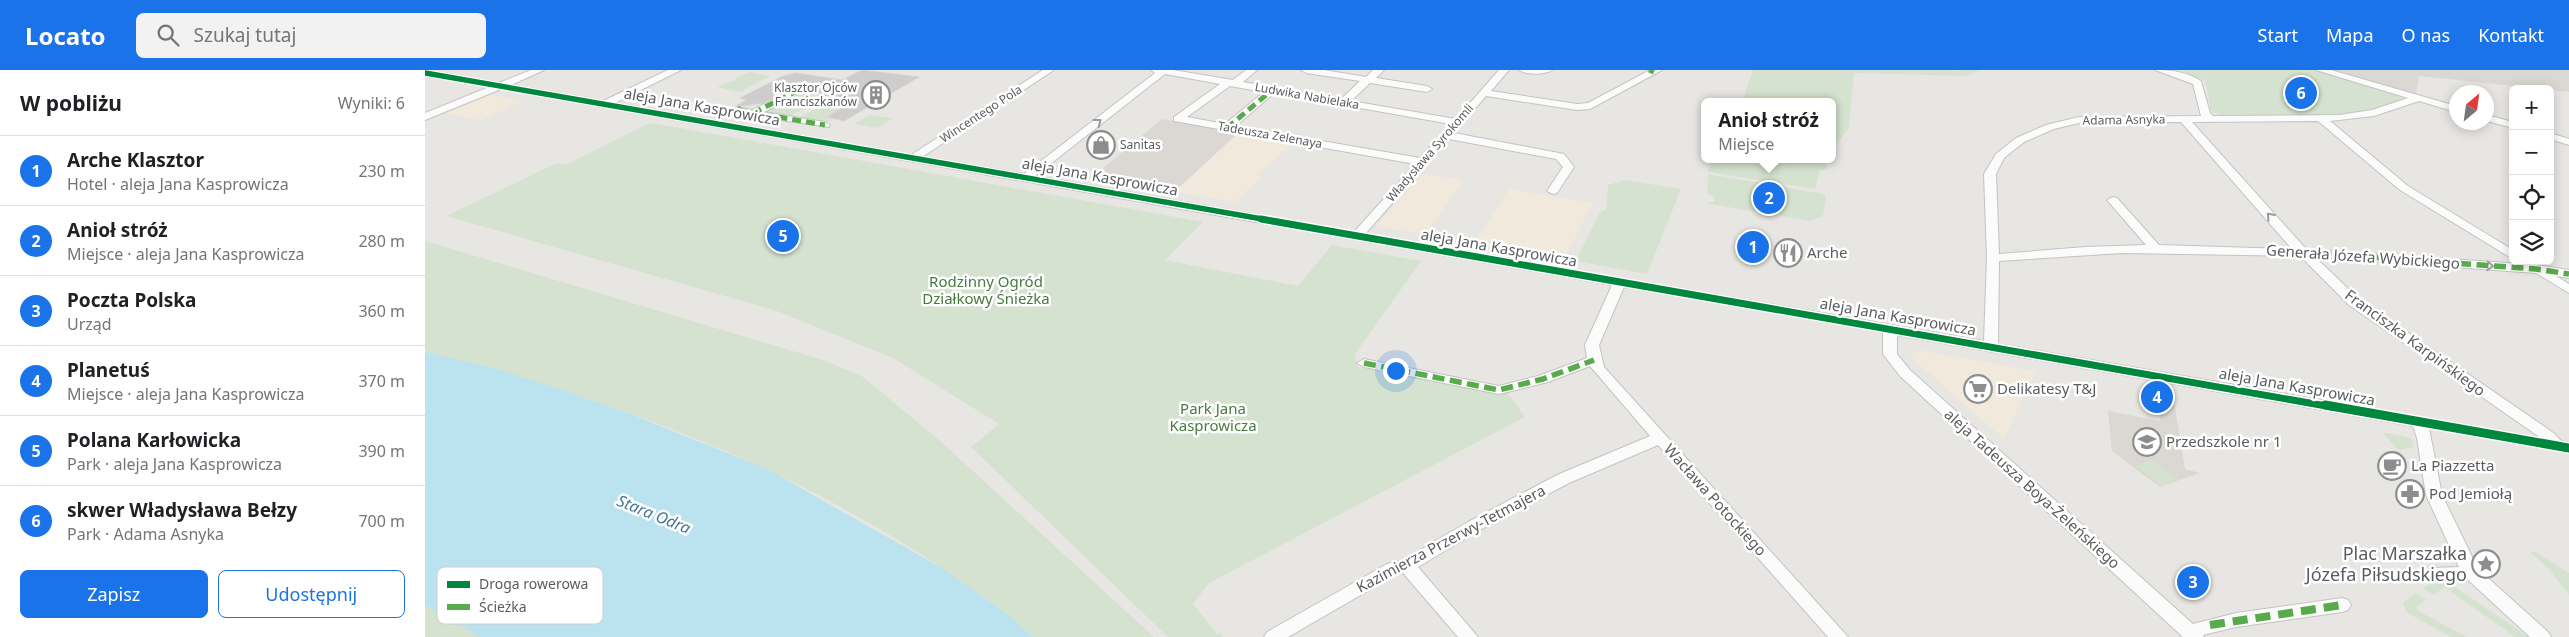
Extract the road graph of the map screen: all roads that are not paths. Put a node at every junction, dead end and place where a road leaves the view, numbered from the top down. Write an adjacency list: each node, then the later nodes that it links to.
1 (539, 70): 17 (street)
2 (676, 70): 24 (street)
3 (1049, 70): 40 (street, Wincentego Pola)
4 (1252, 70): 16 (street)
5 (1307, 70): 15 (street)
6 (1379, 70): 15 (street)
7 (1503, 70): 21 (street, Władysława Syrokomli)
8 (1524, 70): 9 (street)
9 (1547, 70)
10 (2160, 70): 30 (street)
11 (2321, 70): 22 (street)
12 (1159, 71): 16 (street, Ludwika Nabielaka); 42 (street, one-way to 12)
13 (1653, 71): 21 (street)
14 (425, 73): 17 (street, aleja Jana Kasprowicza)
15 (1368, 80): 19 (street); 23 (street)
16 (1231, 83): 20 (street, Ludwika Nabielaka); 36 (street, Tadeusza Zelenaya)
17 (500, 86): 24 (street, aleja Jana Kasprowicza); 28 (street)
18 (801, 89): 26 (street)
19 (1427, 89)
20 (1272, 90): 23 (street, Ludwika Nabielaka); 36 (street)
21 (1484, 93): 33 (street, Władysława Syrokomli)
22 (2419, 98): 25 (street); 31 (street, Adama Asnyka)
23 (1343, 102): 33 (street, Ludwika Nabielaka)
24 (605, 104): 40 (street, aleja Jana Kasprowicza)
25 (2449, 107)
26 (745, 110): 27 (street); 35 (street)
27 (725, 116)
28 (425, 117)
29 (2183, 118): 30 (street, Adama Asnyka); 47 (street, Franciszka Karpińskiego, one-way to 29); 49 (street, Adama Asnyka)
30 (2209, 118): 31 (street, Adama Asnyka)
31 (2320, 118): 48 (street)
32 (2494, 120): 34 (street)
33 (1458, 122): 37 (street, Władysława Syrokomli)
34 (2509, 124)
35 (825, 125)
36 (1227, 128): 41 (street, Tadeusza Zelenaya)
37 (1447, 135): 41 (street, Władysława Syrokomli); 43 (street)
38 (2554, 137): 39 (street)
39 (2569, 142)
40 (913, 158): 42 (street, aleja Jana Kasprowicza)
41 (1423, 162): 45 (street, Władysława Syrokomli)
42 (1026, 178): 45 (street, aleja Jana Kasprowicza)
43 (1553, 191)
44 (2113, 200): 46 (street)
45 (1357, 236): 53 (street, aleja Jana Kasprowicza)
46 (2156, 248): 47 (street, Generała Józefa Wybickiego); 49 (street, Generała Józefa Wybickiego)
47 (2302, 252): 51 (street, Generała Józefa Wybickiego, one-way to 51); 61 (street, Franciszka Karpińskiego)
48 (2509, 253)
49 (1993, 258): 56 (street, Adama Asnyka)
50 (2530, 265): 51 (street)
51 (2536, 269): 52 (street, Generała Józefa Wybickiego); 54 (street)
52 (2569, 274)
53 (1619, 283): 55 (street, aleja Jana Kasprowicza); 57 (street)
54 (2569, 288)
55 (1890, 330): 56 (street, aleja Jana Kasprowicza); 66 (street, aleja Tadeusza Boya-Żeleńskiego)
56 (1991, 348): 59 (street, aleja Jana Kasprowicza)
57 (1594, 360): 58 (street); 60 (street, Wacława Potockiego)
58 (1363, 363)
59 (2420, 423): 61 (street, aleja Jana Kasprowicza); 64 (street)
60 (1660, 438): 62 (street, Kazimierza Przerwy-Tetmajera); 69 (street, Wacława Potockiego)
61 (2562, 447)
62 (1407, 566): 67 (street, Kazimierza Przerwy-Tetmajera); 68 (street)
63 (2437, 573): 64 (street)
64 (2471, 574): 70 (street)
65 (2342, 605): 66 (street)
66 (2192, 634)
67 (1273, 637)
68 (1469, 637)
69 (1839, 637)
70 (2542, 637)

